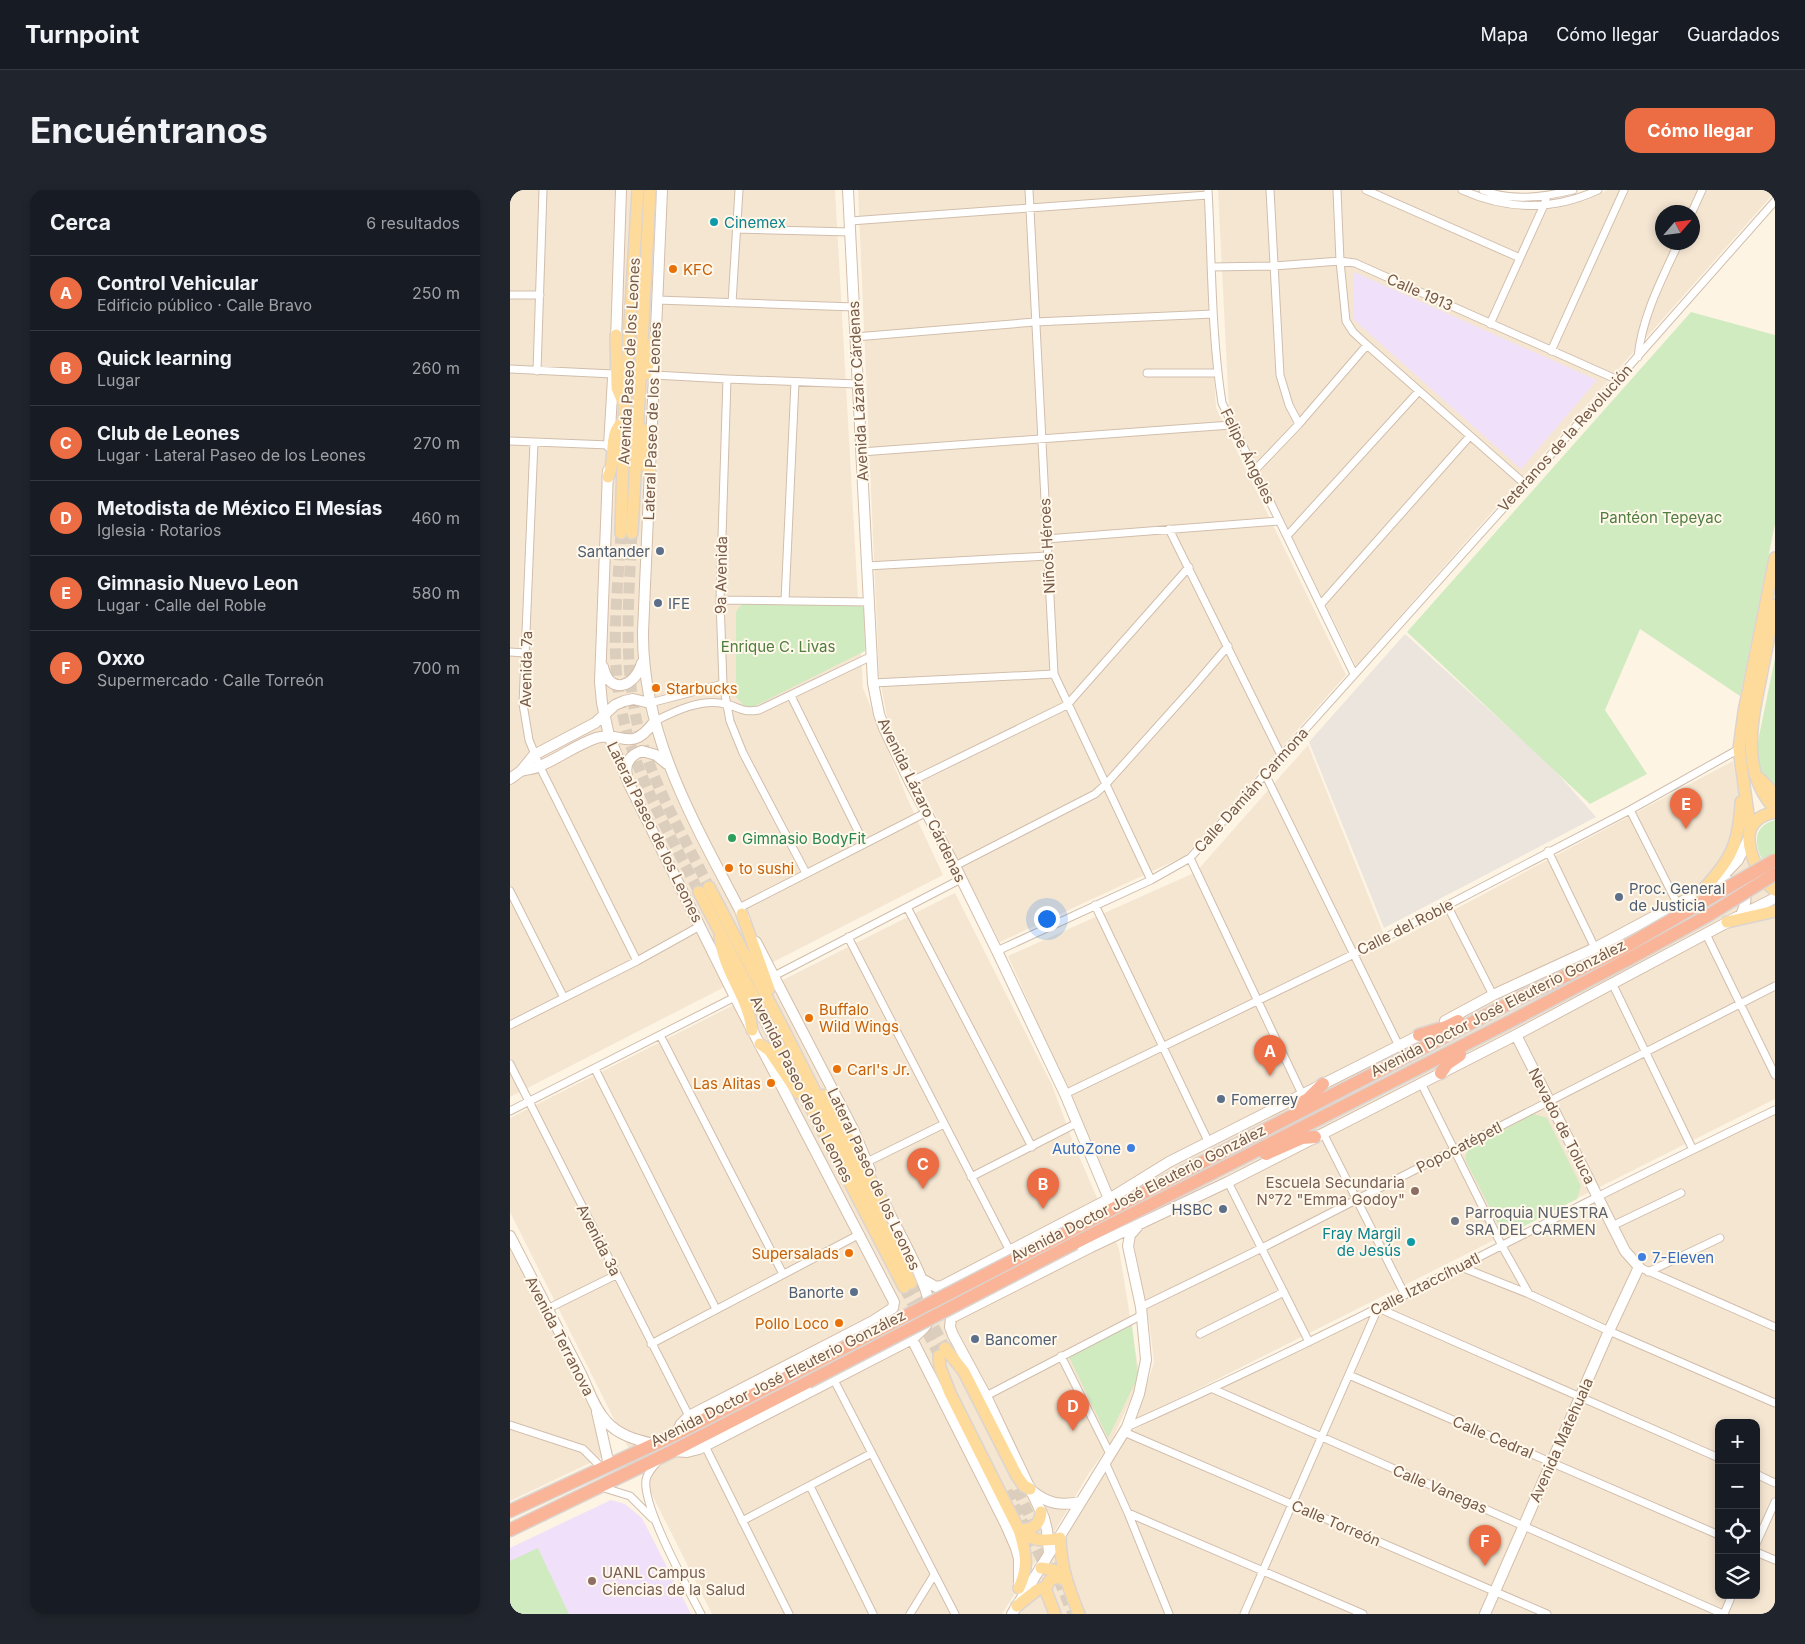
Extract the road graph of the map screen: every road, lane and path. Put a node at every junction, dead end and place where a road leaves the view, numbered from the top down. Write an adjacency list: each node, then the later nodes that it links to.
1 (543, 190): 32 (street)
2 (621, 190): 39 (street, Lateral Paseo de los Leones)
3 (638, 190): 57 (main road, Avenida Paseo de los Leones)
4 (650, 190): 55 (main road, Avenida Paseo de los Leones)
5 (662, 190): 33 (street, Lateral Paseo de los Leones)
6 (739, 190): 25 (street)
7 (848, 190): 24 (street, Avenida Lázaro Cárdenas)
8 (1029, 190): 23 (street, Niños Héroes)
9 (1270, 190): 29 (street)
10 (1337, 190): 28 (street)
11 (1366, 190): 27 (street)
12 (1462, 190): 21 (street)
13 (1483, 190): 19 (street)
14 (1573, 190): 19 (street)
15 (1598, 190): 21 (street)
16 (1624, 190): 43 (street)
17 (1702, 190): 22 (street)
18 (1208, 193): 23 (street); 30 (street, Felipe Ángeles)
19 (1546, 196): 21 (street)
20 (1775, 201): 44 (street, Veteranos de la Revolución)
21 (1544, 205): 27 (street)
22 (1695, 205)
23 (1030, 209): 24 (street); 37 (street, Niños Héroes)
24 (850, 227): 25 (street); 35 (street, Avenida Lázaro Cárdenas)
25 (736, 229): 34 (street)
26 (1675, 250): 44 (street)
27 (1520, 258): 38 (street)
28 (1340, 261): 29 (street, Calle 1913); 38 (street, Calle 1913); 42 (street)
29 (1274, 266): 30 (street, Calle 1913); 60 (street)
30 (1211, 267): 36 (street, Felipe Ángeles)
31 (510, 294): 32 (street)
32 (540, 295): 46 (street)
33 (657, 300): 34 (street); 40 (street, Lateral Paseo de los Leones)
34 (732, 303): 35 (street)
35 (854, 307): 41 (street, Avenida Lázaro Cárdenas)
36 (1213, 314): 37 (street); 47 (street, Felipe Ángeles)
37 (1035, 322): 41 (street); 63 (street, Niños Héroes)
38 (1490, 324): 43 (street, Calle 1913)
39 (616, 335): 48 (street, Lateral Paseo de los Leones); 57 (main road)
40 (656, 337): 50 (street, Lateral Paseo de los Leones); 55 (main road)
41 (855, 337): 54 (street, Avenida Lázaro Cárdenas)
42 (1367, 345): 56 (street); 60 (street)
43 (1552, 351): 52 (street, Calle 1913)
44 (1638, 357): 52 (street, Veteranos de la Revolución)
45 (510, 369): 46 (street)
46 (537, 371): 48 (street)
47 (1217, 373): 49 (street); 61 (street, Felipe Ángeles)
48 (613, 374): 66 (street, Lateral Paseo de los Leones)
49 (1147, 374)
50 (654, 375): 51 (street); 69 (street, Lateral Paseo de los Leones)
51 (727, 379): 53 (street); 80 (street, 9a Avenida)
52 (1618, 380): 71 (street, Veteranos de la Revolución)
53 (796, 382): 54 (street); 81 (street)
54 (857, 384): 67 (street, Avenida Lázaro Cárdenas)
55 (639, 386): 58 (main road, Avenida Paseo de los Leones)
56 (1419, 392): 62 (street); 74 (street)
57 (625, 406): 59 (main road, Avenida Paseo de los Leones)
58 (638, 416): 59 (main road, Avenida Paseo de los Leones); 69 (main road)
59 (624, 422): 70 (main road)
60 (1298, 424): 68 (street)
61 (1231, 425): 63 (street); 68 (street, Felipe Ángeles)
62 (1470, 436): 71 (street); 83 (street)
63 (1041, 438): 67 (street); 75 (street, Niños Héroes)
64 (510, 441): 65 (street)
65 (534, 442): 66 (street); 87 (street, Avenida 7a)
66 (609, 445): 70 (street, Lateral Paseo de los Leones)
67 (862, 452): 78 (street, Avenida Lázaro Cárdenas)
68 (1255, 470): 72 (street, Felipe Ángeles)
69 (650, 473): 90 (street, Lateral Paseo de los Leones)
70 (608, 477): 89 (street, Lateral Paseo de los Leones)
71 (1525, 484): 92 (street, Veteranos de la Revolución)
72 (1280, 521): 73 (street); 74 (street, Felipe Ángeles)
73 (1169, 529): 75 (street); 79 (street)
74 (1287, 536): 83 (street, Felipe Ángeles)
75 (1046, 538): 76 (street, Niños Héroes)
76 (1047, 556): 78 (street); 91 (street, Niños Héroes)
77 (1775, 558): 102 (main road)
78 (867, 566): 82 (street, Avenida Lázaro Cárdenas)
79 (1189, 567): 85 (street); 98 (street)
80 (720, 600): 81 (street); 94 (street, 9a Avenida)
81 (785, 601): 82 (street)
82 (869, 602): 88 (street, Avenida Lázaro Cárdenas)
83 (1321, 604): 92 (street, Felipe Ángeles)
84 (1775, 605): 108 (main road)
85 (1228, 646): 104 (street); 114 (street)
86 (510, 652): 87 (street)
87 (525, 653): 103 (street, Avenida 7a)
88 (872, 656): 93 (street, Avenida Lázaro Cárdenas); 95 (street)
89 (600, 659): 90 (street); 99 (street, Lateral Paseo de los Leones)
90 (643, 660): 96 (street, Lateral Paseo de los Leones)
91 (1054, 674): 93 (street); 98 (street, Niños Héroes)
92 (1354, 674): 104 (street, Calle Damián Carmona)
93 (873, 682): 112 (street, Avenida Lázaro Cárdenas)
94 (723, 684): 96 (street); 97 (street, 9a Avenida)
95 (791, 696): 97 (street); 120 (street)
96 (650, 703): 99 (street); 100 (street, Lateral Paseo de los Leones)
97 (727, 704): 100 (street); 125 (street, 9a Avenida)
98 (1067, 705): 112 (street); 114 (street, Niños Héroes)
99 (604, 717): 101 (street, Lateral Paseo de los Leones); 103 (street)
100 (655, 721): 101 (street); 105 (street, Lateral Paseo de los Leones)
101 (609, 736): 106 (street); 113 (street, Lateral Paseo de los Leones)
102 (1739, 749): 111 (main road); 116 (street, Calle del Roble)
103 (534, 755): 106 (street, Avenida 7a); 107 (street)
104 (1282, 757): 109 (street, Calle Damián Carmona)
105 (668, 765): 113 (street); 138 (street, Lateral Paseo de los Leones)
106 (540, 767): 107 (street); 149 (street, Avenida 7a)
107 (521, 771): 110 (street)
108 (1754, 771): 115 (main road); 117 (main road)
109 (1265, 774): 122 (street, Calle Damián Carmona); 148 (street)
110 (510, 779)
111 (1742, 780): 119 (main road); 132 (main road)
112 (910, 782): 118 (street, Avenida Lázaro Cárdenas)
113 (629, 784): 142 (street, Lateral Paseo de los Leones)
114 (1106, 784): 124 (street); 128 (street, Niños Héroes)
115 (1775, 794)
116 (1630, 810): 121 (street, Calle del Roble); 136 (street)
117 (1775, 810): 119 (main road)
118 (925, 813): 120 (street); 124 (street, Avenida Lázaro Cárdenas)
119 (1749, 835): 129 (street, Avenida Doctor José Eleuterio González); 130 (main road)
120 (864, 843): 125 (street)
121 (1548, 851): 135 (street, Calle del Roble); 146 (street)
122 (1190, 858): 128 (street, Calle Damián Carmona); 156 (street)
123 (1775, 860): 157 (highway, Avenida Doctor José Eleuterio González, bridge)
124 (955, 866): 127 (street, Avenida Lázaro Cárdenas)
125 (806, 873): 138 (street)
126 (1775, 874): 159 (highway, Avenida Doctor José Eleuterio González, bridge)
127 (961, 879): 137 (street); 147 (street, Avenida Lázaro Cárdenas)
128 (1151, 880): 134 (street, Calle Damián Carmona)
129 (1715, 884): 132 (street, Avenida Doctor José Eleuterio González); 140 (street)
130 (1775, 890)
131 (510, 891): 155 (street)
132 (1700, 893): 136 (street, Avenida Doctor José Eleuterio González)
133 (1775, 898): 140 (street, Avenida Doctor José Eleuterio González)
134 (1095, 905): 147 (street, Calle Damián Carmona); 168 (street)
135 (1447, 905): 148 (street, Calle del Roble); 153 (street)
136 (1678, 905): 146 (street, Avenida Doctor José Eleuterio González)
137 (907, 907): 145 (street); 187 (street)
138 (740, 911): 150 (street, Lateral Paseo de los Leones); 162 (main road)
139 (1775, 911): 141 (main road)
140 (1740, 915): 141 (street, Avenida Doctor José Eleuterio González)
141 (1727, 922): 144 (street, Avenida Doctor José Eleuterio González)
142 (700, 926): 149 (street); 154 (street, Lateral Paseo de los Leones)
143 (719, 930): 161 (main road); 162 (main road, Avenida Paseo de los Leones); 180 (main road, Avenida Paseo de los Leones)
144 (1706, 934): 151 (street, Avenida Doctor José Eleuterio González); 158 (street)
145 (848, 937): 150 (street); 184 (street)
146 (1594, 948): 153 (street, Avenida Doctor José Eleuterio González)
147 (997, 951): 176 (street, Avenida Lázaro Cárdenas)
148 (1354, 954): 156 (street, Calle del Roble); 167 (street)
149 (637, 961): 155 (street)
150 (774, 976): 192 (street, Lateral Paseo de los Leones)
151 (1613, 985): 165 (street, Avenida Doctor José Eleuterio González); 169 (street)
152 (1775, 986): 158 (street, Popocatépetl)
153 (1494, 995): 164 (street, Avenida Doctor José Eleuterio González)
154 (735, 997): 161 (street, Lateral Paseo de los Leones); 163 (street)
155 (564, 998): 160 (street)
156 (1258, 1001): 168 (street, Calle del Roble); 177 (street)
157 (1510, 1003): 164 (highway); 190 (highway, Avenida Doctor José Eleuterio González)
158 (1740, 1004): 169 (street, Popocatépetl); 173 (street)
159 (1512, 1020): 172 (highway); 191 (highway, Avenida Doctor José Eleuterio González)
160 (510, 1025)
161 (752, 1030): 166 (street, Lateral Paseo de los Leones)
162 (785, 1032): 199 (main road); 214 (main road, Avenida Paseo de los Leones)
163 (660, 1035): 171 (street); 212 (street)
164 (1419, 1035): 167 (street, Avenida Doctor José Eleuterio González)
165 (1516, 1035): 172 (street, Avenida Doctor José Eleuterio González); 178 (street, Nevado de Toluca)
166 (760, 1044): 180 (main road); 202 (street, Lateral Paseo de los Leones)
167 (1399, 1046): 175 (street, Avenida Doctor José Eleuterio González)
168 (1162, 1047): 176 (street, Calle del Roble); 186 (street)
169 (1646, 1052): 178 (street, Popocatépetl); 189 (street)
170 (510, 1064): 179 (street, Avenida 3a)
171 (595, 1069): 179 (street); 222 (street)
172 (1441, 1073): 174 (street, Avenida Doctor José Eleuterio González)
173 (1775, 1075)
174 (1421, 1083): 185 (street, Avenida Doctor José Eleuterio González); 188 (street)
175 (1323, 1084): 177 (street, Avenida Doctor José Eleuterio González); 190 (highway)
176 (1065, 1094): 183 (street, Avenida Lázaro Cárdenas)
177 (1302, 1094): 186 (street, Avenida Doctor José Eleuterio González)
178 (1548, 1101): 188 (street, Popocatépetl); 196 (street, Nevado de Toluca)
179 (529, 1102): 182 (street); 211 (street, Avenida 3a)
180 (809, 1102): 214 (main road, Avenida Paseo de los Leones)
181 (1775, 1110): 189 (street, Calle Iztaccíhuatl)
182 (510, 1111)
183 (1077, 1123): 187 (street); 197 (street, Avenida Lázaro Cárdenas)
184 (944, 1124): 192 (street); 193 (street)
185 (1319, 1135): 191 (highway); 194 (street, Avenida Doctor José Eleuterio González); 198 (street)
186 (1208, 1141): 197 (street, Avenida Doctor José Eleuterio González)
187 (1032, 1147): 193 (street)
188 (1454, 1150): 198 (street, Popocatépetl); 205 (street)
189 (1693, 1150): 196 (street, Calle Iztaccíhuatl)
190 (1225, 1151): 242 (highway, Avenida Doctor José Eleuterio González, bridge)
191 (1243, 1157): 246 (highway, Avenida Doctor José Eleuterio González, bridge)
192 (867, 1162): 199 (street, Lateral Paseo de los Leones)
193 (971, 1177): 207 (street)
194 (1228, 1182): 200 (street, Avenida Doctor José Eleuterio González); 206 (street)
195 (1680, 1193): 201 (street)
196 (1597, 1197): 201 (street, Nevado de Toluca); 205 (street, Calle Iztaccíhuatl)
197 (1109, 1199): 207 (street, Avenida Doctor José Eleuterio González)
198 (1357, 1199): 206 (street, Popocatépetl); 218 (street)
199 (887, 1210): 214 (street, Lateral Paseo de los Leones)
200 (1147, 1219): 215 (street, Avenida Doctor José Eleuterio González); 223 (street)
201 (1612, 1226): 210 (street, Nevado de Toluca)
202 (860, 1234): 212 (street); 239 (street, Lateral Paseo de los Leones)
203 (510, 1236): 221 (street, Avenida Terranova)
204 (1720, 1238): 210 (street)
205 (1502, 1246): 209 (street, Calle Iztaccíhuatl); 217 (street)
206 (1262, 1248): 216 (street); 223 (street, Popocatépetl)
207 (1010, 1251): 208 (street, Avenida Doctor José Eleuterio González)
208 (999, 1256): 213 (street, Avenida Doctor José Eleuterio González); 215 (street)
209 (1461, 1267): 217 (street); 218 (street, Calle Iztaccíhuatl)
210 (1643, 1269): 224 (street); 225 (street, Avenida Matehuala)
211 (616, 1274): 221 (street); 229 (street, Avenida 3a)
212 (784, 1274): 222 (street)
213 (957, 1279): 214 (street, Avenida Doctor José Eleuterio González); 219 (street)
214 (912, 1283): 227 (street, Lateral Paseo de los Leones)
215 (1014, 1286): 219 (street, Avenida Doctor José Eleuterio González)
216 (1284, 1292): 226 (street); 228 (street)
217 (1529, 1294): 225 (street)
218 (1405, 1295): 220 (street, Calle Iztaccíhuatl)
219 (976, 1305): 235 (street, Avenida Doctor José Eleuterio González)
220 (1378, 1308): 228 (street, Calle Iztaccíhuatl); 232 (street); 236 (street)
221 (547, 1309): 238 (street, Avenida Terranova)
222 (716, 1309): 229 (street)
223 (1142, 1311): 231 (street, Popocatépetl); 241 (street)
224 (1775, 1327)
225 (1609, 1331): 236 (street, Avenida Matehuala); 237 (street)
226 (1200, 1334)
227 (912, 1339): 233 (street); 265 (street)
228 (1309, 1342): 234 (street, Calle Iztaccíhuatl)
229 (651, 1344): 239 (street, Avenida 3a)
230 (941, 1352): 257 (main road); 258 (main road); 270 (main road)
231 (1062, 1356): 235 (street, Popocatépetl); 250 (street)
232 (1349, 1375): 243 (street); 251 (street, Calle Cedral)
233 (834, 1380): 245 (street); 247 (street)
234 (1213, 1389): 241 (street, Calle Iztaccíhuatl); 243 (street, Calle Vanegas)
235 (986, 1396): 257 (street)
236 (1580, 1398): 248 (street); 251 (street, Avenida Matehuala)
237 (1775, 1403)
238 (597, 1408): 244 (street, Avenida Terranova); 252 (street, Avenida Terranova)
239 (689, 1416): 242 (street)
240 (510, 1425): 252 (street)
241 (1125, 1430): 250 (street); 261 (street, Calle Torreón)
242 (676, 1434): 244 (highway, Avenida Doctor José Eleuterio González)
243 (1322, 1438): 261 (street); 268 (street, Calle Vanegas)
244 (654, 1444): 252 (highway, Avenida Doctor José Eleuterio González)
245 (706, 1446): 246 (street); 267 (street)
246 (673, 1451): 249 (highway, Avenida Doctor José Eleuterio González)
247 (872, 1453): 255 (street); 278 (street)
248 (1715, 1456)
249 (661, 1457): 256 (highway, Avenida Doctor José Eleuterio González); 266 (street)
250 (1107, 1458): 259 (street); 264 (street)
251 (1552, 1462): 268 (street, Avenida Matehuala); 271 (street, Calle Cedral)
252 (606, 1467): 262 (highway, Avenida Doctor José Eleuterio González)
253 (1760, 1476): 254 (street)
254 (1775, 1483)
255 (810, 1486): 267 (street); 287 (street)
256 (600, 1487): 266 (street); 269 (highway, Avenida Doctor José Eleuterio González)
257 (1030, 1489): 259 (street); 263 (street)
258 (1012, 1490)
259 (1080, 1502): 273 (street)
260 (1775, 1502): 272 (street)
261 (1292, 1504): 277 (street); 282 (street, Calle Torreón)
262 (510, 1511)
263 (1041, 1512): 270 (main road); 273 (street)
264 (1128, 1513): 277 (street); 292 (street)
265 (1002, 1517): 270 (street); 280 (street)
266 (654, 1520): 285 (street)
267 (742, 1521): 286 (street)
268 (1523, 1525): 282 (street, Avenida Matehuala); 297 (street, Calle Vanegas)
269 (510, 1530)
270 (1019, 1530): 273 (main road); 280 (main road)
271 (1715, 1533)
272 (1760, 1535)
273 (1054, 1539): 276 (street); 279 (main road)
274 (1760, 1554): 275 (street)
275 (1775, 1560)
276 (1041, 1568): 279 (main road); 284 (street)
277 (1264, 1570): 293 (street); 294 (street)
278 (934, 1574): 288 (street); 289 (street)
279 (1065, 1580): 281 (main road); 291 (main road)
280 (1019, 1588): 284 (street)
281 (1046, 1590): 284 (main road); 290 (main road)
282 (1495, 1591): 295 (street, Avenida Matehuala); 296 (street, Calle Torreón)
283 (1730, 1599): 297 (street)
284 (1014, 1610)
285 (701, 1614)
286 (789, 1614)
287 (873, 1614)
288 (910, 1614)
289 (954, 1614)
290 (1055, 1614)
291 (1079, 1614)
292 (1169, 1614)
293 (1244, 1614)
294 (1363, 1614)
295 (1485, 1614)
296 (1548, 1614)
297 (1723, 1614)

